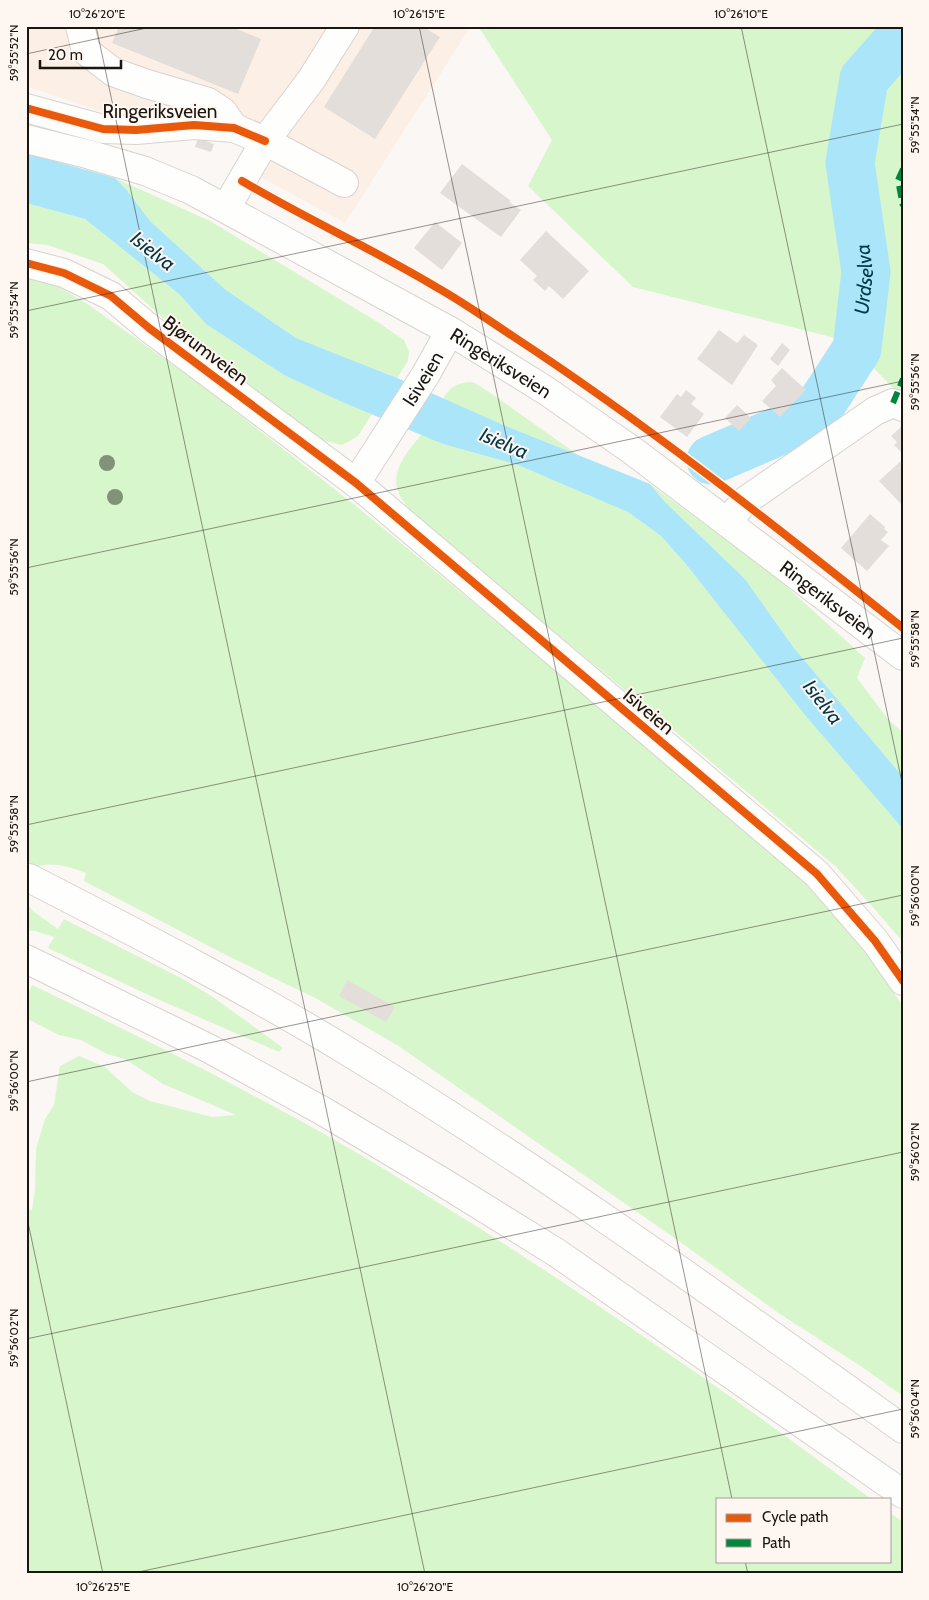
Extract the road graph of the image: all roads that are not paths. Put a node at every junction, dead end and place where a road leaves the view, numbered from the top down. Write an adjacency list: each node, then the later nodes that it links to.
1 (80, 26): 4 (main road)
2 (345, 26): 6 (main road)
3 (26, 108): 4 (main road, Ringeriksveien)
4 (234, 128): 6 (main road, Ringeriksveien)
5 (26, 139): 8 (main road, Ringeriksveien)
6 (265, 141): 7 (main road, Ringeriksveien); 8 (main road)
7 (344, 183)
8 (226, 208): 10 (main road, Ringeriksveien)
9 (26, 263): 12 (main road, Bjørumveien)
10 (450, 331): 12 (main road, Isiveien); 13 (main road, Ringeriksveien)
11 (903, 407): 13 (main road)
12 (356, 483): 17 (main road, Isiveien)
13 (727, 522): 14 (main road, Ringeriksveien)
14 (903, 656)
15 (29, 878): 18 (main road)
16 (26, 959): 19 (main road)
17 (903, 981)
18 (903, 1429)
19 (903, 1494)

